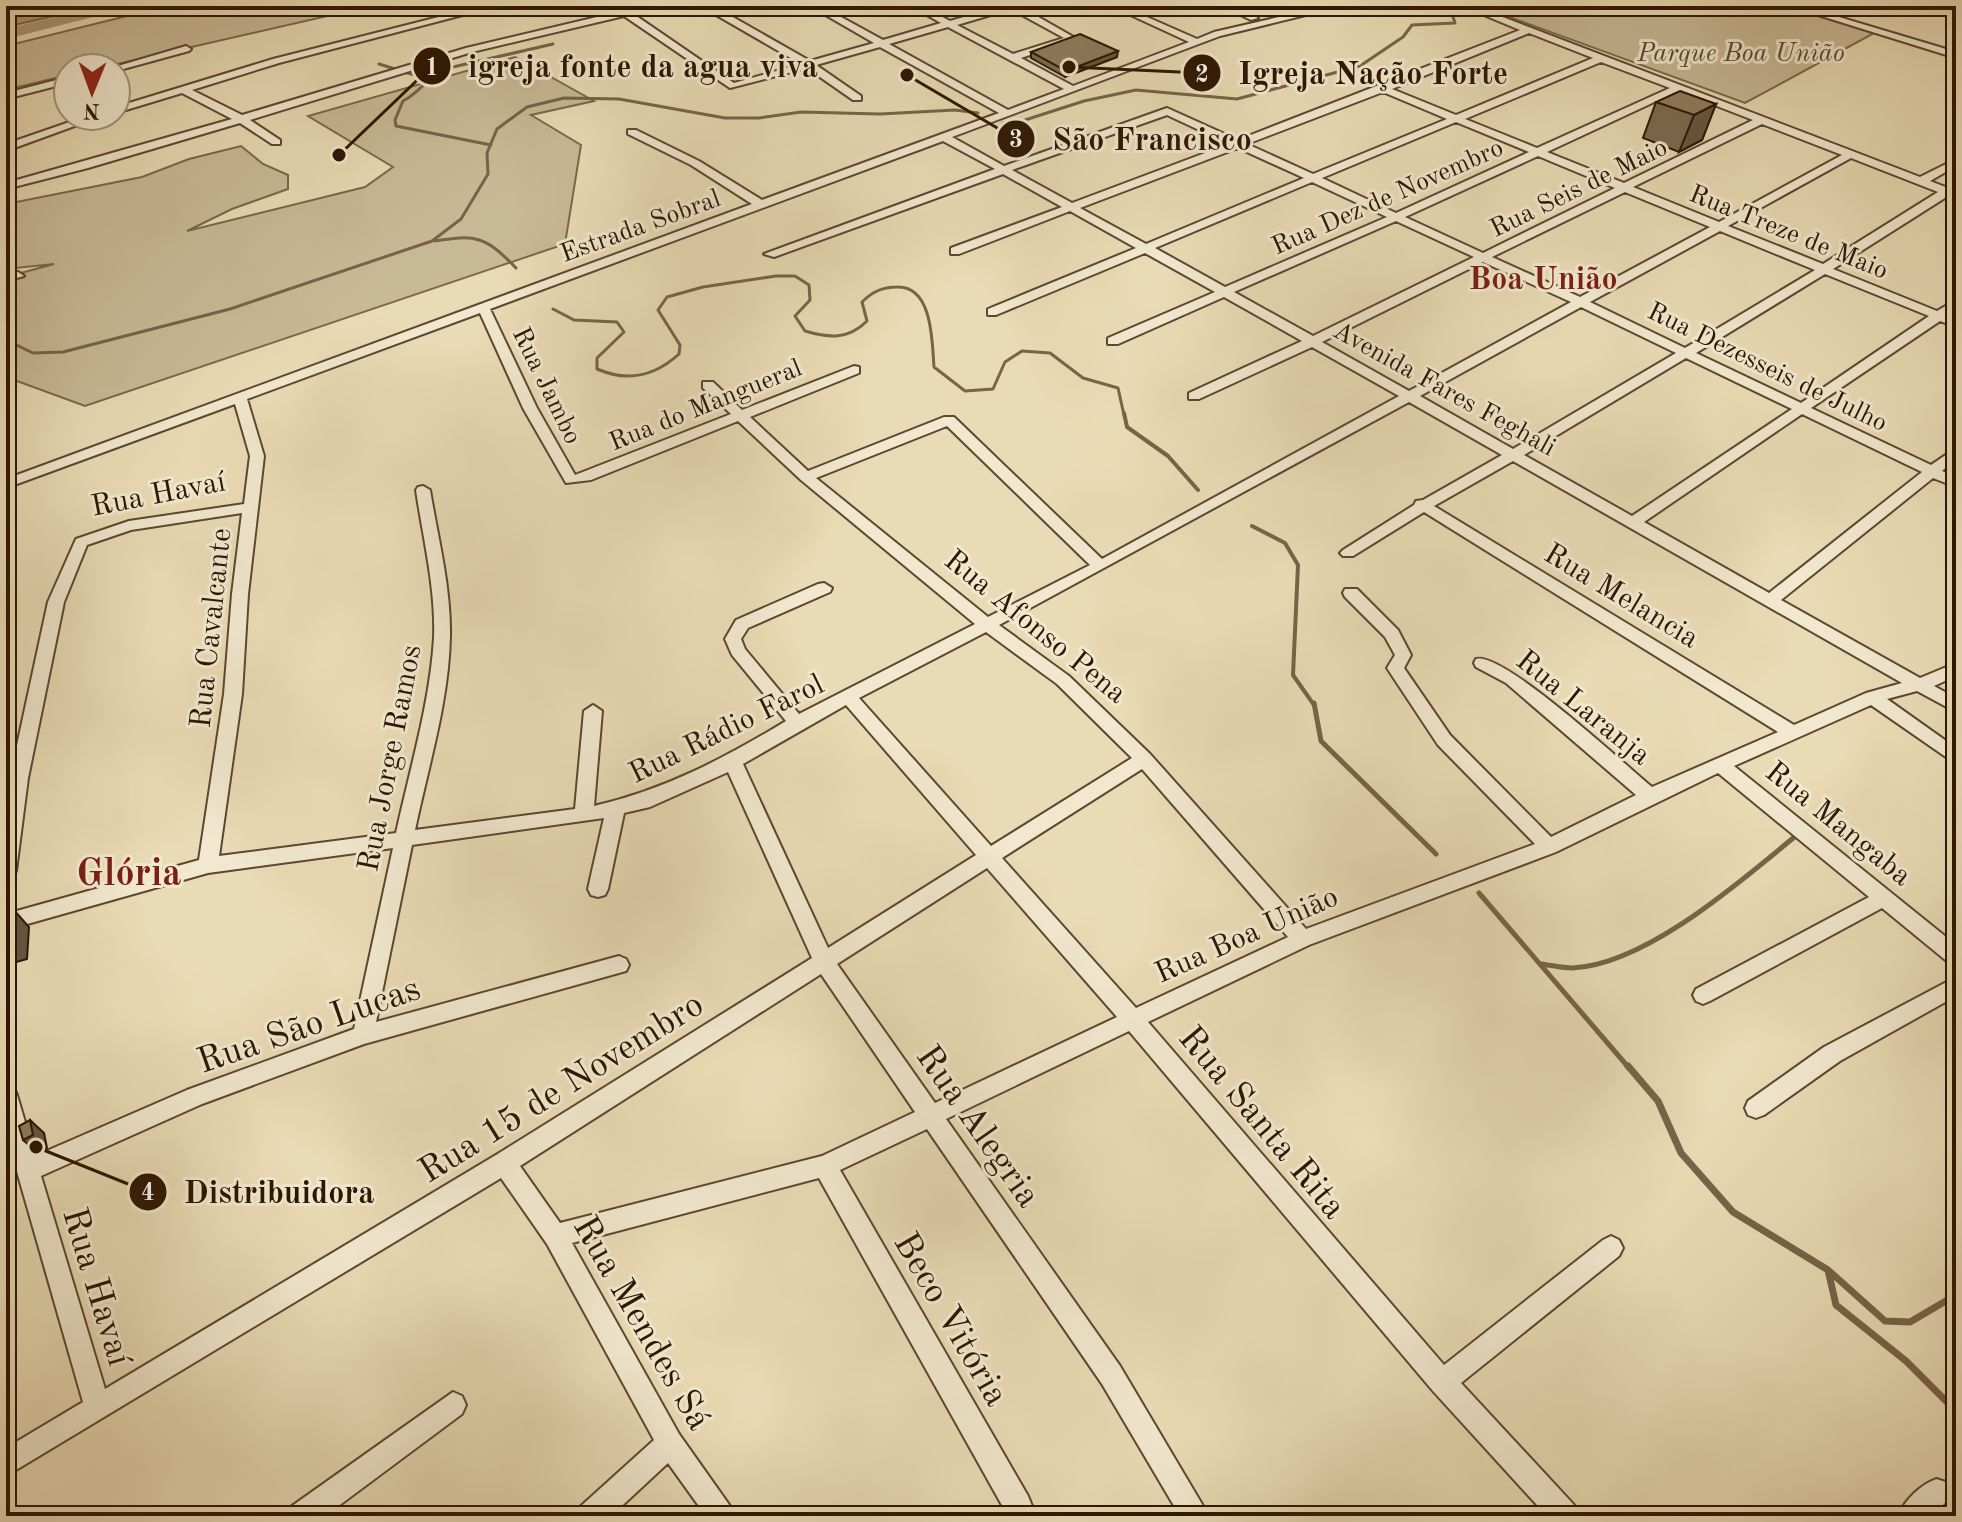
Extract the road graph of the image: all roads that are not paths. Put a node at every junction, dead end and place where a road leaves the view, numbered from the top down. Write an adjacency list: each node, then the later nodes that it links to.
1 (493, 6): 29 (street)
2 (614, 6): 13 (street)
3 (814, 6): 18 (street)
4 (915, 6): 15 (street)
5 (1012, 6): 15 (street); 22 (street)
6 (1115, 6): 17 (street)
7 (1226, 6): 14 (street)
8 (1285, 6): 14 (street, Estrada Sobral)
9 (1339, 6): 14 (street)
10 (1466, 6): 16 (street)
11 (1793, 6): 20 (street)
12 (714, 10): 24 (street)
13 (626, 13): 24 (street); 35 (street)
14 (1252, 22): 17 (street, Estrada Sobral)
15 (952, 24): 18 (street); 22 (street)
16 (1529, 30): 21 (street); 28 (street)
17 (1195, 41): 27 (street, Estrada Sobral)
18 (883, 44): 24 (street); 33 (street)
19 (186, 49): 23 (street)
20 (1956, 55)
21 (1604, 57): 26 (street); 34 (street)
22 (1011, 58): 27 (street)
23 (132, 64)
24 (810, 65): 31 (street)
25 (52, 84): 30 (street)
26 (1678, 88): 36 (street); 43 (street, Rua Dez de Novembro)
27 (1072, 89): 33 (street, Estrada Sobral)
28 (1383, 89): 34 (street, Rua Treze de Maio); 41 (street)
29 (184, 90): 32 (street); 35 (street)
30 (6, 96)
31 (857, 98)
32 (132, 105)
33 (1007, 113): 39 (street, Estrada Sobral)
34 (1455, 117): 43 (street, Rua Treze de Maio); 47 (street)
35 (242, 118): 40 (street); 49 (street)
36 (1763, 119): 44 (street); 50 (street, Rua Seis de Maio)
37 (52, 132): 42 (street)
38 (632, 132): 52 (street)
39 (942, 136): 46 (street, Avenida Fares Feghali); 52 (street, Estrada Sobral)
40 (276, 142)
41 (1235, 144): 46 (street, Rua Dezesseis de Julho); 47 (street, Rua Dezesseis de Julho); 53 (street)
42 (6, 148)
43 (1538, 152): 50 (street, Rua Treze de Maio); 54 (street, Rua Dez de Novembro)
44 (1851, 154): 48 (street); 55 (street, Rua Rádio Farol)
45 (1956, 162): 48 (street)
46 (1005, 170): 53 (street, Avenida Fares Feghali); 58 (street)
47 (1311, 178): 54 (street, Rua Dezesseis de Julho); 56 (street)
48 (1920, 182): 51 (street)
49 (6, 186)
50 (1626, 189): 55 (street, Rua Treze de Maio); 59 (street, Rua Seis de Maio)
51 (1951, 194): 60 (street)
52 (760, 204): 64 (street, Estrada Sobral)
53 (1071, 208): 56 (street, Avenida Fares Feghali); 57 (street)
54 (1396, 217): 59 (street, Rua Dezesseis de Julho); 61 (street, Rua Dez de Novembro)
55 (1722, 227): 60 (street, Rua Treze de Maio); 62 (street, Rua Rádio Farol)
56 (1142, 248): 61 (street, Avenida Fares Feghali); 65 (street)
57 (955, 251)
58 (770, 254)
59 (1481, 258): 62 (street, Rua Dezesseis de Julho); 69 (street, Rua Seis de Maio)
60 (1826, 270): 66 (street, Rua Treze de Maio); 70 (street)
61 (1225, 292): 68 (street, Rua Dez de Novembro); 69 (street, Avenida Fares Feghali)
62 (1580, 302): 70 (street, Rua Dezesseis de Julho); 74 (street, Rua Rádio Farol)
63 (1956, 304): 66 (street)
64 (483, 307): 75 (street, Estrada Sobral); 82 (street, Rua Jambo)
65 (992, 312)
66 (1939, 316): 67 (street, Rua Treze de Maio); 76 (street)
67 (1956, 323)
68 (1113, 341)
69 (1311, 342): 73 (street, Rua Seis de Maio); 74 (street, Avenida Fares Feghali)
70 (1684, 352): 76 (street, Rua Dezesseis de Julho); 79 (street)
71 (854, 370): 77 (street, Rua do Mangueral)
72 (708, 385): 77 (street, Rua Afonso Pena)
73 (1194, 396)
74 (1406, 397): 79 (street, Avenida Fares Feghali); 90 (street, Rua Rádio Farol)
75 (240, 399): 84 (street, Estrada Sobral); 87 (street, Rua Cavalcante)
76 (1800, 408): 80 (street, Rua Dezesseis de Julho); 88 (street)
77 (742, 414): 81 (street, Rua Afonso Pena); 82 (street, Rua do Mangueral)
78 (1956, 452): 80 (street)
79 (1512, 456): 86 (street); 88 (street, Avenida Fares Feghali)
80 (1932, 471): 83 (street, Rua Dezesseis de Julho); 93 (street)
81 (806, 477): 90 (street); 94 (street, Rua Afonso Pena)
82 (573, 480)
83 (1956, 483)
84 (6, 484)
85 (423, 490): 111 (street, Rua Jorge Ramos)
86 (1421, 504): 89 (street); 103 (street, Rua Melancia)
87 (251, 507): 114 (street, Rua Cavalcante); 115 (street, Rua Havaí)
88 (1634, 522): 93 (street, Avenida Fares Feghali)
89 (1348, 553)
90 (1100, 566): 94 (street, Rua Rádio Farol)
91 (824, 588): 102 (street)
92 (1351, 593): 112 (street)
93 (1771, 600): 97 (street, Avenida Fares Feghali)
94 (987, 625): 99 (street, Rua Rádio Farol); 105 (street, Rua Afonso Pena)
95 (1482, 663): 108 (street, Rua Laranja)
96 (1956, 669): 97 (street, Rua Boa União)
97 (1922, 684): 98 (street, Rua Boa União); 100 (street, Avenida Fares Feghali)
98 (1872, 697): 103 (street, Rua Boa União); 104 (street)
99 (849, 698): 102 (street, Rua Rádio Farol); 113 (street, Rua Santa Rita)
100 (1956, 706)
101 (593, 711): 110 (street)
102 (797, 723): 106 (street, Rua Rádio Farol)
103 (1794, 733): 107 (street, Rua Boa União)
104 (1956, 757)
105 (1144, 759): 113 (street, Rua 15 de Novembro); 119 (street, Rua Afonso Pena)
106 (733, 762): 109 (street, Rua Rádio Farol); 121 (street, Rua Alegria)
107 (1722, 766): 108 (street, Rua Boa União); 117 (street, Rua Mangaba)
108 (1650, 796): 112 (street, Rua Boa União)
109 (615, 811): 110 (street, Rua Rádio Farol); 116 (street)
110 (584, 815): 111 (street, Rua Rádio Farol)
111 (401, 842): 114 (street, Rua Rádio Farol); 126 (street, Rua Jorge Ramos)
112 (1549, 847): 119 (street, Rua Boa União)
113 (989, 855): 121 (street, Rua 15 de Novembro); 125 (street, Rua Santa Rita)
114 (208, 865): 118 (street, Rua Rádio Farol)
115 (6, 871)
116 (598, 889)
117 (1884, 898): 120 (street, Rua Mangaba); 124 (street)
118 (6, 922)
119 (1302, 939): 125 (street, Rua Boa União)
120 (1956, 957)
121 (824, 962): 129 (street, Rua Alegria); 130 (street, Rua 15 de Novembro)
122 (619, 965): 126 (street, Rua São Lucas)
123 (1956, 986): 128 (street)
124 (1703, 995)
125 (1131, 1018): 129 (street, Rua Boa União); 135 (street, Rua Santa Rita)
126 (363, 1035): 132 (street, Rua São Lucas)
127 (6, 1095): 132 (street, Rua Havaí)
128 (1756, 1108)
129 (931, 1116): 131 (street, Rua Boa União); 145 (street, Rua Alegria)
130 (504, 1163): 133 (street, Rua Mendes Sá); 137 (street, Rua 15 de Novembro)
131 (825, 1166): 133 (street, Rua Boa União); 141 (street, Beco Vitória)
132 (27, 1171): 137 (street, Rua Havaí)
133 (555, 1236): 138 (street, Rua Mendes Sá)
134 (1611, 1248): 135 (street)
135 (1442, 1382): 146 (street, Rua Santa Rita)
136 (453, 1405): 142 (street)
137 (97, 1406): 139 (street, Rua 15 de Novembro)
138 (670, 1443): 143 (street); 144 (street, Rua Mendes Sá)
139 (6, 1463)
140 (1936, 1492): 147 (street)
141 (1018, 1506)
142 (321, 1511)
143 (591, 1516)
144 (723, 1516)
145 (1195, 1516)
146 (1565, 1516)
147 (1912, 1516)

